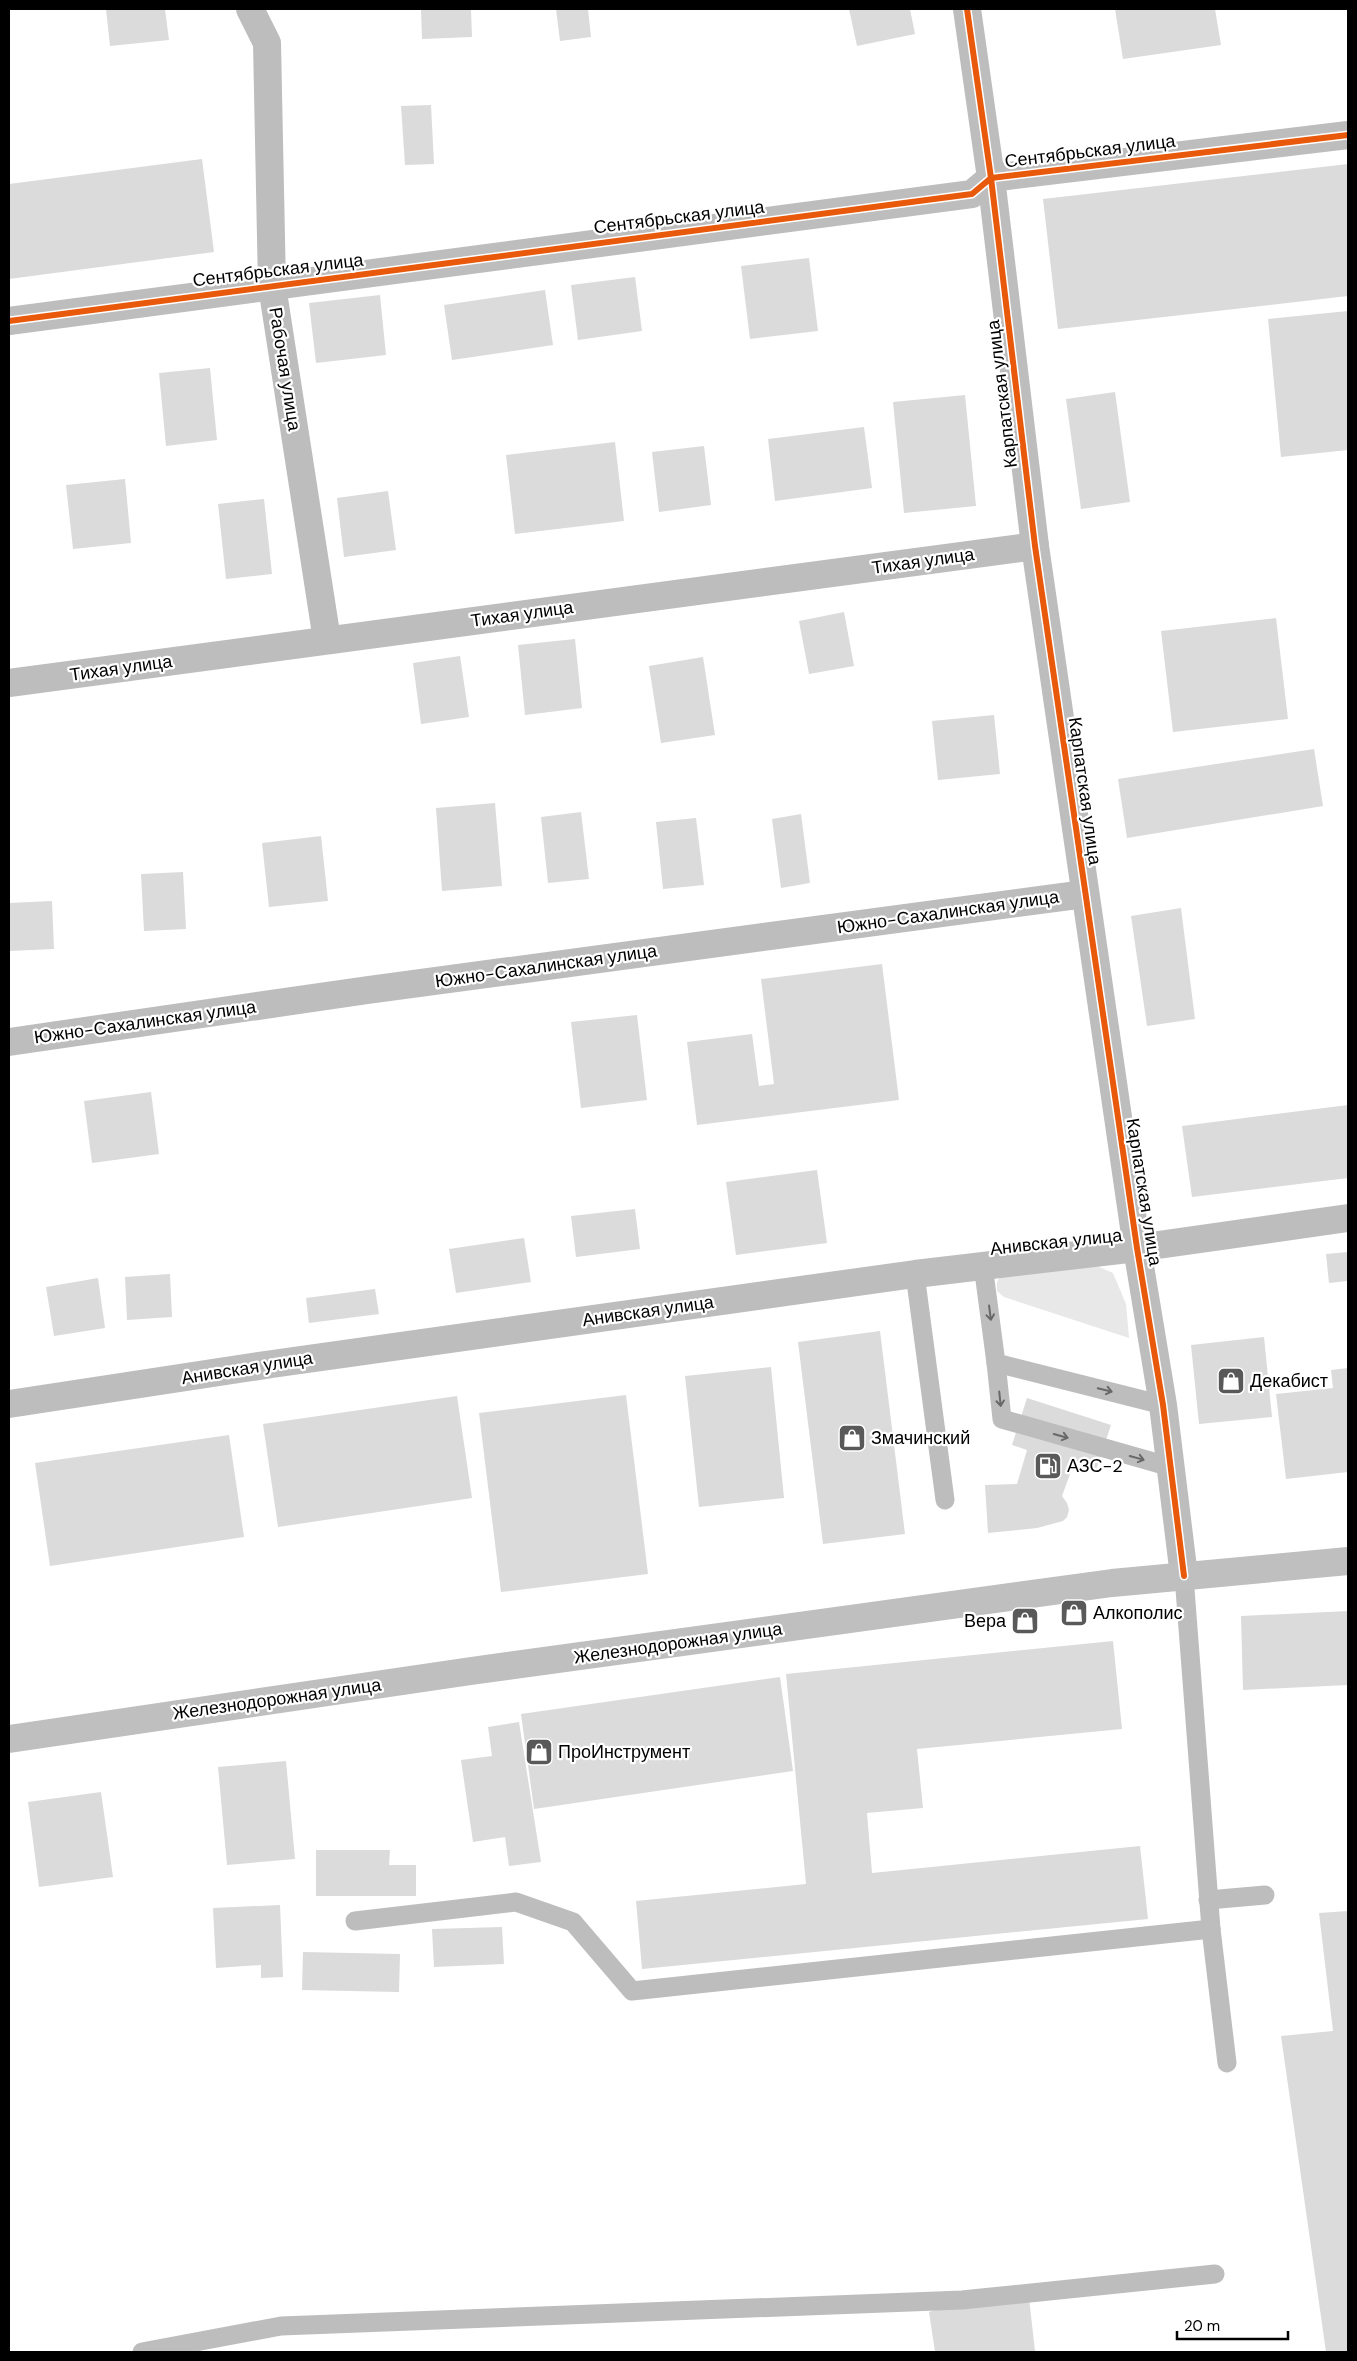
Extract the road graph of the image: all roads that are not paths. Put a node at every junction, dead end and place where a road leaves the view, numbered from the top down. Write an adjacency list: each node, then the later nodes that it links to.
1 (250, 9): 5 (street, Рабочая улица)
2 (967, 9): 4 (street, Карпатская улица)
3 (1348, 135): 4 (street, Сентябрьская улица)
4 (991, 178): 5 (street, Сентябрьская улица); 7 (street, Карпатская улица)
5 (272, 286): 6 (street, Сентябрьская улица); 8 (street, Рабочая улица)
6 (9, 320)
7 (1035, 546): 8 (street, Тихая улица); 10 (street, Карпатская улица)
8 (327, 640): 9 (street, Тихая улица)
9 (9, 683)
10 (1085, 894): 11 (street, Южно-Сахалинская улица); 13 (street, Карпатская улица)
11 (9, 1042)
12 (1348, 1218): 13 (street, Анивская улица)
13 (1137, 1248): 14 (street, Анивская улица); 18 (street, Карпатская улица)
14 (983, 1264): 15 (street, Анивская улица); 16 (lane, one-way to 16)
15 (916, 1274): 17 (street, Анивская улица); 20 (lane)
16 (996, 1363): 18 (lane, one-way to 18); 19 (lane, one-way to 19)
17 (9, 1404)
18 (1163, 1405): 19 (street, Карпатская улица)
19 (1171, 1467): 22 (street, Карпатская улица)
20 (945, 1500)
21 (1348, 1561): 22 (main road, Железнодорожная улица)
22 (1184, 1576): 23 (main road, Железнодорожная улица); 25 (lane)
23 (9, 1739)
24 (1265, 1895): 25 (lane)
25 (1208, 1900): 27 (lane)
26 (355, 1921): 27 (lane)
27 (1211, 1930): 28 (lane)
28 (1227, 2063)
29 (1215, 2274): 30 (lane)
30 (142, 2352)

